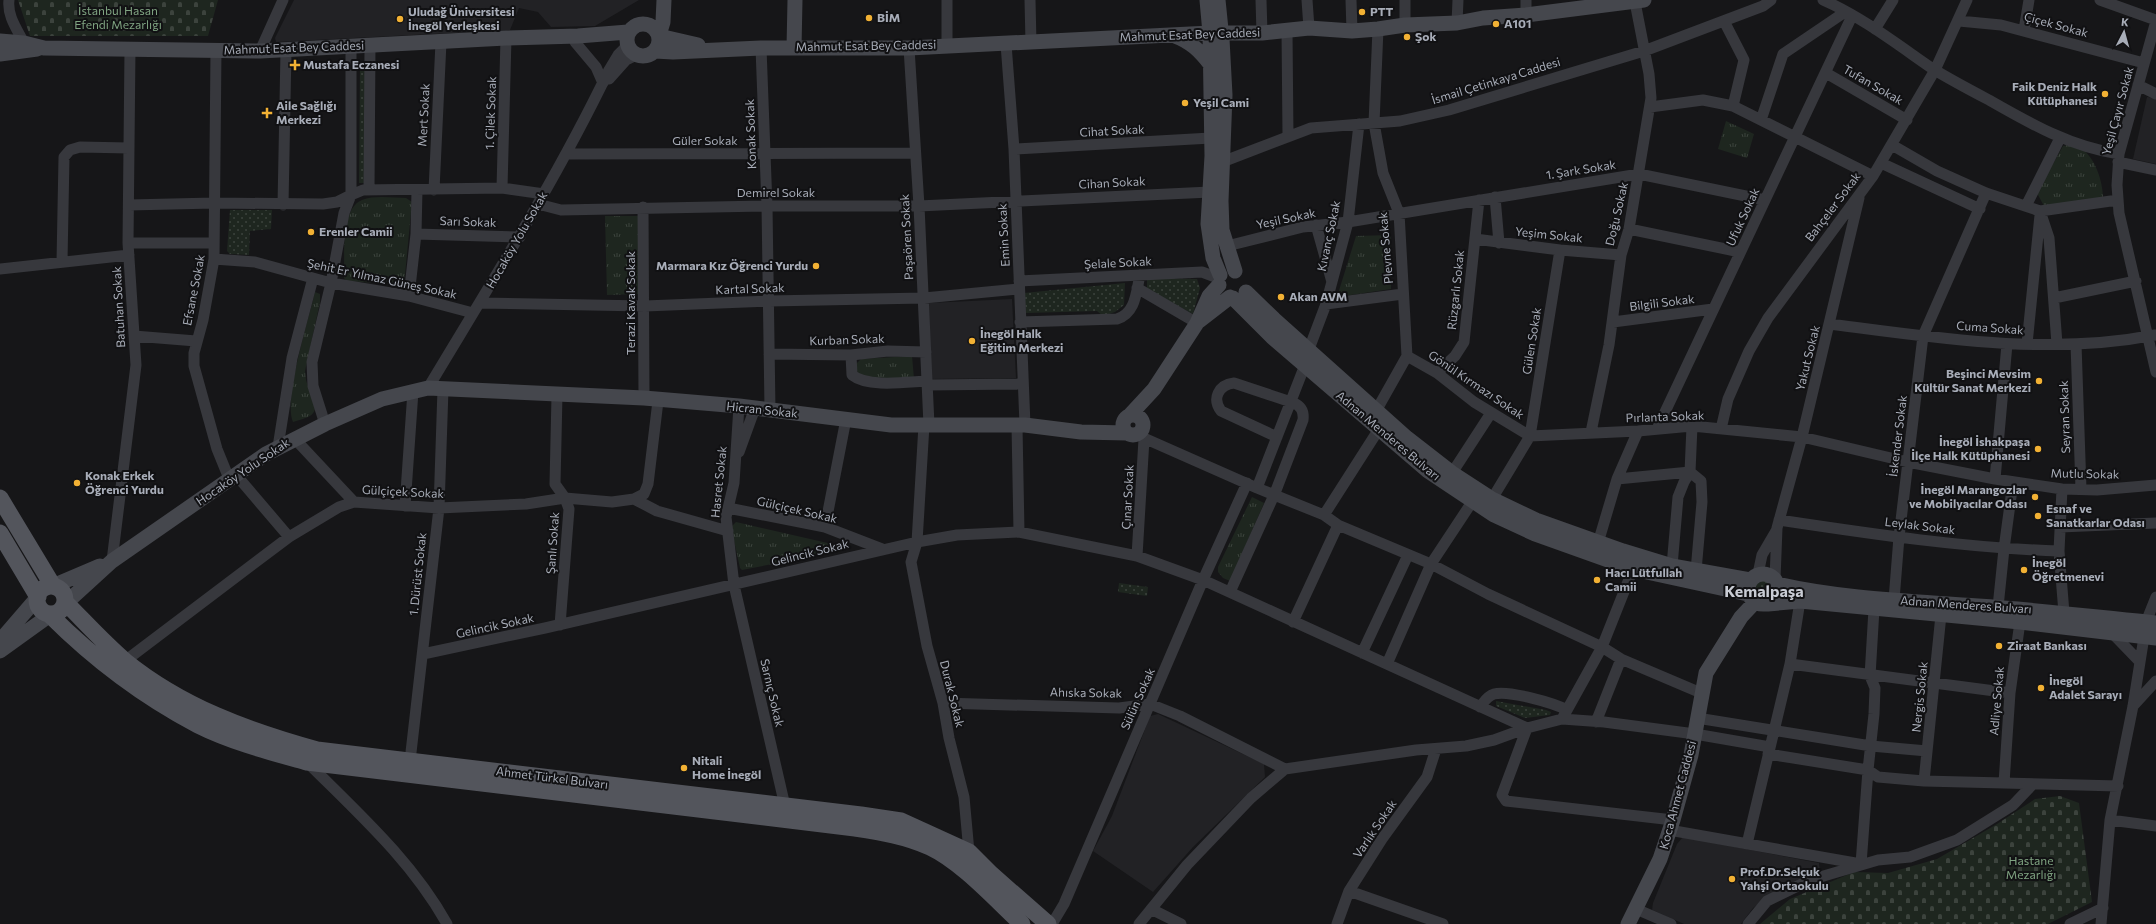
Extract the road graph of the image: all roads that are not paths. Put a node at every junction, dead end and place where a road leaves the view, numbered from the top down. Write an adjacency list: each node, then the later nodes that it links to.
1 (9, 0): 45 (street)
2 (283, 0): 58 (street)
3 (658, 0): 40 (main road)
4 (664, 0): 42 (main road)
5 (795, 0): 53 (main road)
6 (947, 0): 48 (street)
7 (1030, 0): 46 (street)
8 (1207, 0): 36 (main road)
9 (1218, 0): 36 (main road)
10 (1261, 0): 35 (street)
11 (1307, 0): 29 (street)
12 (1351, 0): 32 (street)
13 (1405, 0): 28 (street)
14 (1458, 0): 27 (street)
15 (1771, 0): 24 (street, İsmail Çetinkaya Caddesi)
16 (1893, 0): 31 (street)
17 (1967, 0): 25 (street, Bahçeler Sokak)
18 (2029, 0): 33 (street)
19 (2100, 0): 26 (street)
20 (1640, 1): 22 (main road, Mahmut Esat Bey Caddesi); 59 (street, Doğu Sokak)
21 (1825, 1): 23 (street)
22 (1526, 7): 27 (main road, Mahmut Esat Bey Caddesi)
23 (1848, 14): 31 (street); 64 (street, Ufuk Sokak); 70 (street)
24 (1724, 21): 59 (street, İsmail Çetinkaya Caddesi); 68 (street)
25 (1959, 21): 33 (street, Çiçek Sokak); 63 (street, Bahçeler Sokak)
26 (2156, 21): 61 (street, Yeşil Çayır Sokak)
27 (1457, 23): 28 (main road, Mahmut Esat Bey Caddesi)
28 (1405, 25): 30 (main road, Mahmut Esat Bey Caddesi)
29 (1309, 28): 32 (main road, Mahmut Esat Bey Caddesi); 34 (main road, Mahmut Esat Bey Caddesi)
30 (1378, 29): 32 (main road, Mahmut Esat Bey Caddesi); 72 (street, Plevne Sokak)
31 (1875, 29): 63 (street)
32 (1352, 30)
33 (2024, 30): 61 (street, Çiçek Sokak)
34 (1287, 31): 35 (main road, Mahmut Esat Bey Caddesi); 75 (street)
35 (1262, 32): 36 (main road, Mahmut Esat Bey Caddesi)
36 (1216, 33): 37 (main road, Mahmut Esat Bey Caddesi); 62 (main road); 85 (main road)
37 (1173, 36): 46 (main road, Mahmut Esat Bey Caddesi); 62 (main road)
38 (543, 37): 39 (main road, Mahmut Esat Bey Caddesi); 40 (main road); 44 (main road)
39 (506, 38): 43 (main road, Mahmut Esat Bey Caddesi); 90 (street, 1. Çilek Sokak)
40 (631, 40): 42 (main road, Mahmut Esat Bey Caddesi); 42 (main road); 44 (main road); 66 (street, Hocaköy Yolu Sokak)
41 (0, 41): 45 (main road)
42 (658, 41): 52 (main road, Mahmut Esat Bey Caddesi)
43 (441, 42): 49 (main road, Mahmut Esat Bey Caddesi); 93 (street, Mert Sokak)
44 (575, 42): 66 (street)
45 (24, 43): 51 (main road)
46 (1031, 43): 47 (main road, Mahmut Esat Bey Caddesi)
47 (1006, 44): 48 (main road, Mahmut Esat Bey Caddesi); 80 (street, Emin Sokak)
48 (947, 45): 54 (main road, Mahmut Esat Bey Caddesi)
49 (370, 46): 50 (main road, Mahmut Esat Bey Caddesi); 91 (street)
50 (351, 47): 57 (main road, Mahmut Esat Bey Caddesi); 97 (street)
51 (44, 48): 55 (main road, Mahmut Esat Bey Caddesi); 60 (main road)
52 (761, 48): 53 (main road, Mahmut Esat Bey Caddesi); 83 (street, Konak Sokak)
53 (794, 48): 54 (main road, Mahmut Esat Bey Caddesi)
54 (909, 48): 81 (street, Paşaören Sokak)
55 (130, 49): 56 (main road, Mahmut Esat Bey Caddesi); 79 (street, Batuhan Sokak)
56 (216, 50): 58 (main road, Mahmut Esat Bey Caddesi); 104 (street, Efsane Sokak)
57 (286, 50): 58 (main road, Mahmut Esat Bey Caddesi); 106 (street)
58 (260, 51)
59 (1644, 51): 69 (street, Doğu Sokak); 72 (street, İsmail Çetinkaya Caddesi)
60 (0, 54)
61 (2144, 63): 65 (street, Yeşil Çayır Sokak)
62 (1210, 64): 76 (main road)
63 (1935, 70): 71 (street, Bahçeler Sokak); 77 (street)
64 (1826, 73): 71 (street, Tufan Sokak); 74 (street, Ufuk Sokak)
65 (2138, 85): 67 (street); 84 (street, Yeşil Çayır Sokak)
66 (602, 86): 82 (street, Hocaköy Yolu Sokak)
67 (2156, 94)
68 (1732, 106): 69 (street); 70 (street)
69 (1650, 108): 88 (street, Doğu Sokak)
70 (1761, 120): 74 (street)
71 (1906, 120): 78 (street, Bahçeler Sokak)
72 (1374, 123): 73 (street, İsmail Çetinkaya Caddesi); 113 (street, Plevne Sokak)
73 (1359, 124): 75 (street, İsmail Çetinkaya Caddesi); 114 (street, Kıvanç Sokak)
74 (1794, 136): 89 (street); 101 (street, Ufuk Sokak)
75 (1288, 137): 85 (street, İsmail Çetinkaya Caddesi)
76 (1211, 138): 80 (street, Cihat Sokak); 94 (main road)
77 (2060, 138): 84 (street); 109 (street)
78 (1892, 145): 86 (street, Bahçeler Sokak); 95 (street)
79 (129, 148): 105 (street, Batuhan Sokak); 128 (street)
80 (1014, 149): 103 (street, Emin Sokak)
81 (915, 153): 83 (street, Güler Sokak); 108 (street, Paşaören Sokak)
82 (566, 154): 83 (street, Güler Sokak); 99 (street, Hocaköy Yolu Sokak)
83 (765, 154): 107 (street, Konak Sokak)
84 (2119, 158): 87 (street); 102 (street, Yeşil Çayır Sokak)
85 (1222, 162): 122 (main road)
86 (1881, 163): 89 (street, Bahçeler Sokak); 111 (street)
87 (2156, 170)
88 (1639, 174): 98 (street, 1. Şark Sokak); 101 (street, 1. Şark Sokak); 116 (street, Doğu Sokak)
89 (1874, 176): 96 (street, Bahçeler Sokak)
90 (502, 188): 93 (street, Demirel Sokak); 99 (street, Demirel Sokak)
91 (369, 190): 92 (street, Demirel Sokak); 97 (street, Demirel Sokak)
92 (417, 190): 93 (street, Demirel Sokak); 117 (street)
93 (434, 190)
94 (1210, 192): 103 (street, Cihan Sokak); 133 (main road)
95 (1986, 193): 109 (street); 111 (street, İskender Sokak)
96 (1860, 194): 153 (street, Yakut Sokak); 189 (street, Bahçeler Sokak)
97 (351, 195): 106 (street, Demirel Sokak); 135 (street)
98 (1495, 197): 100 (street, 1. Şark Sokak); 121 (street)
99 (541, 199): 110 (street, Demirel Sokak); 118 (street, Hocaköy Yolu Sokak)
100 (1479, 200): 113 (street, 1. Şark Sokak); 119 (street, Rüzgarlı Sokak)
101 (1766, 200): 125 (street, Ufuk Sokak)
102 (2118, 200): 112 (street); 134 (street, Yeşil Çayır Sokak)
103 (1015, 201): 108 (street, Demirel Sokak); 137 (street, Emin Sokak)
104 (214, 203): 105 (street, Demirel Sokak); 106 (street, Demirel Sokak); 120 (street, Efsane Sokak)
105 (129, 205): 123 (street, Batuhan Sokak)
106 (284, 205)
107 (768, 206): 108 (street, Demirel Sokak); 110 (street, Demirel Sokak); 144 (street, Konak Sokak)
108 (919, 206): 142 (street, Paşaören Sokak)
109 (2026, 206): 112 (street)
110 (643, 208): 147 (street, Terazi Kavak Sokak)
111 (1980, 209): 155 (street, İskender Sokak)
112 (2040, 211): 143 (street); 159 (street)
113 (1399, 213): 114 (street, Yeşil Sokak); 139 (street, Plevne Sokak)
114 (1348, 222): 115 (street, Yeşil Sokak); 136 (street, Kıvanç Sokak)
115 (1316, 225): 122 (street, Yeşil Sokak); 136 (street)
116 (1629, 230): 125 (street); 126 (street, Doğu Sokak)
117 (416, 234): 118 (street, Sarı Sokak); 140 (street)
118 (520, 237): 145 (street, Hocaköy Yolu Sokak)
119 (1475, 239): 121 (street, Yeşim Sokak); 169 (street, Rüzgarlı Sokak)
120 (214, 243): 123 (street); 127 (street, Efsane Sokak)
121 (1499, 243): 124 (street, Yeşim Sokak)
122 (1227, 246): 130 (main road)
123 (129, 249): 128 (street); 154 (street, Batuhan Sokak)
124 (1560, 250): 126 (street, Yeşim Sokak); 192 (street, Gülen Sokak)
125 (1740, 252): 148 (street, Ufuk Sokak)
126 (1621, 255): 151 (street, Doğu Sokak)
127 (214, 259): 132 (street, Şehit Er Yılmaz Güneş Sokak); 157 (street, Efsane Sokak)
128 (62, 262): 129 (street)
129 (0, 269)
130 (1235, 271): 133 (main road); 141 (main road)
131 (1140, 275): 133 (street, Şelale Sokak); 137 (street, Şelale Sokak); 138 (street)
132 (313, 278): 135 (street, Şehit Er Yılmaz Güneş Sokak); 196 (street)
133 (1219, 279): 141 (main road); 152 (main road)
134 (2136, 282): 143 (street); 156 (street, Yeşil Çayır Sokak)
135 (331, 283): 140 (street, Şehit Er Yılmaz Güneş Sokak); 182 (street)
136 (1332, 283): 146 (street, Kıvanç Sokak)
137 (1019, 285): 142 (street, Kartal Sokak); 150 (street, Emin Sokak)
138 (1137, 288): 150 (street); 152 (street)
139 (1403, 294): 146 (street); 166 (street, Plevne Sokak)
140 (409, 296): 149 (street, Şehit Er Yılmaz Güneş Sokak)
141 (1236, 296): 152 (main road); 162 (main road, Adnan Menderes Bulvarı); 167 (main road, Adnan Menderes Bulvarı)
142 (924, 298): 144 (street, Kartal Sokak); 163 (street, Paşaören Sokak)
143 (2054, 298): 160 (street)
144 (769, 301): 147 (street, Kartal Sokak); 164 (street, Konak Sokak)
145 (481, 303): 147 (street, Kartal Sokak); 149 (street, Hocaköy Yolu Sokak)
146 (1326, 304): 162 (street, Kıvanç Sokak)
147 (645, 306): 175 (street, Terazi Kavak Sokak)
148 (1713, 309): 151 (street, Bilgili Sokak); 188 (street, Ufuk Sokak)
149 (473, 313): 172 (street, Hocaköy Yolu Sokak)
150 (1020, 322): 171 (street, Emin Sokak)
151 (1613, 322): 191 (street, Doğu Sokak)
152 (1197, 323): 186 (main road)
153 (1830, 324): 155 (street, Cuma Sokak); 194 (street, Yakut Sokak)
154 (134, 336): 157 (street); 237 (street, Batuhan Sokak)
155 (1923, 336): 158 (street, Cuma Sokak); 197 (street, İskender Sokak)
156 (2152, 336): 161 (street, Cuma Sokak); 168 (street, Yeşil Çayır Sokak)
157 (196, 342): 201 (street, Efsane Sokak)
158 (2007, 344): 159 (street, Cuma Sokak); 203 (street)
159 (2027, 344): 160 (street, Cuma Sokak)
160 (2057, 344): 161 (street, Cuma Sokak)
161 (2076, 344): 208 (street, Seyran Sokak)
162 (1308, 349): 179 (main road, Adnan Menderes Bulvarı)
163 (926, 352): 165 (street, Kurban Sokak); 170 (street, Paşaören Sokak)
164 (769, 354): 165 (street, Kurban Sokak); 178 (street, Konak Sokak)
165 (851, 355): 170 (street)
166 (1407, 356): 169 (street, Gönül Kırmazı Sokak); 179 (street)
167 (1305, 365): 176 (street, Sülün Sokak); 187 (main road, Adnan Menderes Bulvarı)
168 (2156, 372)
169 (1437, 373): 180 (street, Gönül Kırmazı Sokak)
170 (927, 383): 171 (street); 183 (street, Paşaören Sokak)
171 (1022, 384): 184 (street, Emin Sokak)
172 (436, 388): 173 (main road, Hocaköy Yolu Sokak); 174 (main road, Hicran Sokak); 217 (street, 1. Dürüst Sokak)
173 (413, 391): 182 (main road, Hocaköy Yolu Sokak); 216 (street)
174 (557, 395): 175 (main road, Hicran Sokak); 211 (street, Şanlı Sokak)
175 (651, 400): 177 (main road, Hicran Sokak); 212 (street)
176 (1291, 402): 193 (street, Sülün Sokak); 193 (street); 209 (street)
177 (739, 406): 178 (main road, Hicran Sokak); 198 (street, Hasret Sokak)
178 (763, 409): 181 (main road, Hicran Sokak); 198 (street)
179 (1376, 411): 200 (main road, Adnan Menderes Bulvarı)
180 (1491, 413): 192 (street, Gönül Kırmazı Sokak); 200 (street)
181 (846, 419): 183 (main road, Hicran Sokak); 223 (street)
182 (325, 424): 195 (main road, Hocaköy Yolu Sokak)
183 (926, 425): 184 (main road, Hicran Sokak); 230 (street, Paşaören Sokak)
184 (1021, 426): 186 (main road, Hicran Sokak); 226 (street, Emin Sokak)
185 (1692, 426): 188 (street, Pırlanta Sokak); 189 (street, Pırlanta Sokak); 199 (street)
186 (1134, 428): 206 (street); 236 (street, Çınar Sokak)
187 (1379, 429): 215 (main road, Adnan Menderes Bulvarı); 219 (street)
188 (1657, 429): 190 (street, Pırlanta Sokak)
189 (1721, 429): 194 (street, Pırlanta Sokak)
190 (1638, 431): 191 (street, Pırlanta Sokak); 202 (street)
191 (1591, 432): 192 (street, Pırlanta Sokak)
192 (1530, 436): 213 (street)
193 (1277, 437): 206 (street, Sülün Sokak)
194 (1802, 437): 197 (street, Mutlu Sokak); 221 (street, Yakut Sokak)
195 (294, 438): 196 (main road, Hocaköy Yolu Sokak); 214 (street)
196 (278, 447): 201 (main road, Hocaköy Yolu Sokak)
197 (1908, 462): 203 (street, Mutlu Sokak); 229 (street, İskender Sokak)
198 (735, 464): 218 (street, Hasret Sokak)
199 (1690, 472): 202 (street); 239 (street); 241 (street)
200 (1452, 473): 213 (main road, Adnan Menderes Bulvarı)
201 (233, 478): 228 (street, Efsane Sokak); 237 (main road, Hocaköy Yolu Sokak)
202 (1617, 479): 231 (street)
203 (1995, 479): 204 (street, Mutlu Sokak)
204 (2013, 482): 207 (street, Mutlu Sokak); 233 (street)
205 (2156, 485): 208 (street, Mutlu Sokak)
206 (1252, 486): 209 (street); 242 (street, Sülün Sokak)
207 (2062, 489): 208 (street, Mutlu Sokak); 224 (street)
208 (2081, 489)
209 (1275, 493): 219 (street); 247 (street)
210 (0, 498): 245 (main road)
211 (565, 498): 212 (street, Gülçiçek Sokak); 217 (street, Gülçiçek Sokak); 261 (street, Şanlı Sokak)
212 (634, 499): 225 (street)
213 (1492, 499): 231 (main road, Adnan Menderes Bulvarı)
214 (354, 502): 216 (street, Gülçiçek Sokak); 228 (street, Gülçiçek Sokak)
215 (1472, 502): 238 (street); 240 (main road, Adnan Menderes Bulvarı)
216 (405, 506): 217 (street, Gülçiçek Sokak)
217 (438, 508): 268 (street, 1. Dürüst Sokak)
218 (728, 508): 223 (street, Gülçiçek Sokak); 225 (street, Hasret Sokak)
219 (1324, 514): 222 (street)
220 (2156, 523): 224 (street)
221 (1778, 524): 229 (street, Leylak Sokak); 243 (street); 246 (street)
222 (1338, 525): 235 (street); 258 (street)
223 (825, 527): 232 (street, Gülçiçek Sokak)
224 (2060, 527): 234 (street)
225 (728, 531): 244 (street, Hasret Sokak)
226 (1019, 532): 230 (street, Gelincik Sokak); 236 (street, Gelincik Sokak)
227 (0, 533): 248 (main road)
228 (290, 537): 270 (street, Gülçiçek Sokak)
229 (1899, 538): 233 (street, Leylak Sokak); 250 (street, İskender Sokak)
230 (917, 542): 232 (street, Gelincik Sokak); 279 (street, Durak Sokak)
231 (1598, 542): 239 (main road, Adnan Menderes Bulvarı)
232 (882, 549): 244 (street, Gelincik Sokak)
233 (2004, 549): 234 (street, Leylak Sokak); 253 (street)
234 (2059, 551): 255 (street)
235 (1408, 555): 238 (street); 267 (street)
236 (1138, 556): 242 (street, Gelincik Sokak)
237 (112, 561): 245 (main road); 252 (main road)
238 (1432, 564): 265 (street); 272 (street)
239 (1672, 566): 241 (main road, Adnan Menderes Bulvarı)
240 (1632, 569): 246 (main road, Adnan Menderes Bulvarı); 265 (street)
241 (1696, 571): 246 (main road, Adnan Menderes Bulvarı)
242 (1203, 580): 247 (street, Gelincik Sokak); 280 (street, Sülün Sokak)
243 (1776, 582): 246 (main road); 246 (main road, Adnan Menderes Bulvarı); 250 (main road, Adnan Menderes Bulvarı)
244 (734, 585): 261 (street, Gelincik Sokak); 301 (street, Sarnıç Sokak)
245 (53, 586): 248 (main road); 252 (main road)
246 (1756, 591): 251 (main road, Adnan Menderes Bulvarı); 277 (main road, Koca Ahmet Caddesi)
247 (1230, 592): 258 (street, Gelincik Sokak)
248 (38, 597): 256 (main road); 264 (main road)
249 (2156, 597): 260 (street)
250 (1894, 600): 253 (main road, Adnan Menderes Bulvarı)
251 (1800, 601): 254 (main road, Adnan Menderes Bulvarı); 273 (street)
252 (66, 603): 256 (main road); 270 (main road, Ahmet Türkel Bulvarı)
253 (1998, 608): 255 (main road, Adnan Menderes Bulvarı)
254 (1874, 609): 257 (main road, Adnan Menderes Bulvarı); 274 (street)
255 (2064, 612): 260 (main road, Adnan Menderes Bulvarı)
256 (50, 615): 266 (main road); 294 (main road, Ahmet Türkel Bulvarı)
257 (1941, 615): 259 (main road, Adnan Menderes Bulvarı); 276 (street, Nergis Sokak)
258 (1293, 622): 267 (street, Gelincik Sokak)
259 (2020, 622): 262 (main road, Adnan Menderes Bulvarı); 278 (street, Adliye Sokak)
260 (2151, 622): 263 (main road)
261 (560, 625): 268 (street, Gelincik Sokak)
262 (2112, 633): 263 (main road, Adnan Menderes Bulvarı); 271 (street)
263 (2150, 637): 271 (street)
264 (0, 641)
265 (1602, 647): 269 (street); 283 (street)
266 (0, 651)
267 (1362, 653): 272 (street, Gelincik Sokak)
268 (423, 654): 293 (street, 1. Dürüst Sokak)
269 (1621, 659): 277 (street); 285 (street)
270 (125, 661): 293 (main road, Ahmet Türkel Bulvarı)
271 (2140, 662): 281 (street)
272 (1387, 664): 282 (street, Gelincik Sokak)
273 (1790, 664): 274 (street); 287 (street)
274 (1870, 676): 276 (street); 289 (street)
275 (2156, 681): 281 (street)
276 (1934, 683): 278 (street); 292 (street, Nergis Sokak)
277 (1701, 693): 284 (main road, Koca Ahmet Caddesi)
278 (2010, 693): 298 (street, Adliye Sokak)
279 (943, 703): 280 (street, Ahıska Sokak); 306 (street, Durak Sokak)
280 (1150, 704): 295 (street, Ahıska Sokak); 315 (street, Sülün Sokak)
281 (2134, 706): 300 (street)
282 (1480, 707): 283 (street); 286 (street, Gelincik Sokak)
283 (1565, 714): 285 (street); 286 (street)
284 (1698, 718): 287 (street); 288 (main road, Koca Ahmet Caddesi)
285 (1596, 722): 288 (street)
286 (1527, 728): 290 (street); 303 (street)
287 (1773, 731): 289 (street); 291 (street)
288 (1695, 734): 291 (street); 303 (main road, Koca Ahmet Caddesi)
289 (1871, 746): 292 (street); 296 (street)
290 (1436, 750): 295 (street); 308 (street, Varlık Sokak)
291 (1769, 750): 296 (street); 305 (street)
292 (1928, 751): 297 (street, Nergis Sokak)
293 (410, 761): 301 (main road, Ahmet Türkel Bulvarı)
294 (308, 762): 312 (street); 313 (main road, Ahmet Türkel Bulvarı)
295 (1285, 769): 310 (street)
296 (1868, 770): 297 (street); 307 (street)
297 (1924, 781): 298 (street)
298 (2004, 783): 299 (street)
299 (2032, 784): 300 (street); 307 (street)
300 (2118, 786): 302 (street)
301 (785, 806): 306 (main road, Ahmet Türkel Bulvarı)
302 (2110, 820): 304 (street); 309 (street)
303 (1671, 825): 305 (street); 311 (main road, Koca Ahmet Caddesi)
304 (2156, 826)
305 (1747, 844): 307 (street)
306 (969, 852): 314 (main road, Ahmet Türkel Bulvarı)
307 (1861, 864): 322 (street)
308 (1350, 891): 318 (street, Varlık Sokak); 319 (street)
309 (2103, 908): 323 (street); 324 (street)
310 (1151, 909): 316 (street); 317 (street)
311 (1636, 909): 320 (main road, Koca Ahmet Caddesi); 321 (street)
312 (447, 924)
313 (1022, 924)
314 (1048, 924)
315 (1052, 924)
316 (1139, 924)
317 (1180, 924)
318 (1338, 924)
319 (1443, 924)
320 (1628, 924)
321 (1671, 924)
322 (1748, 924)
323 (2070, 924)
324 (2101, 924)

